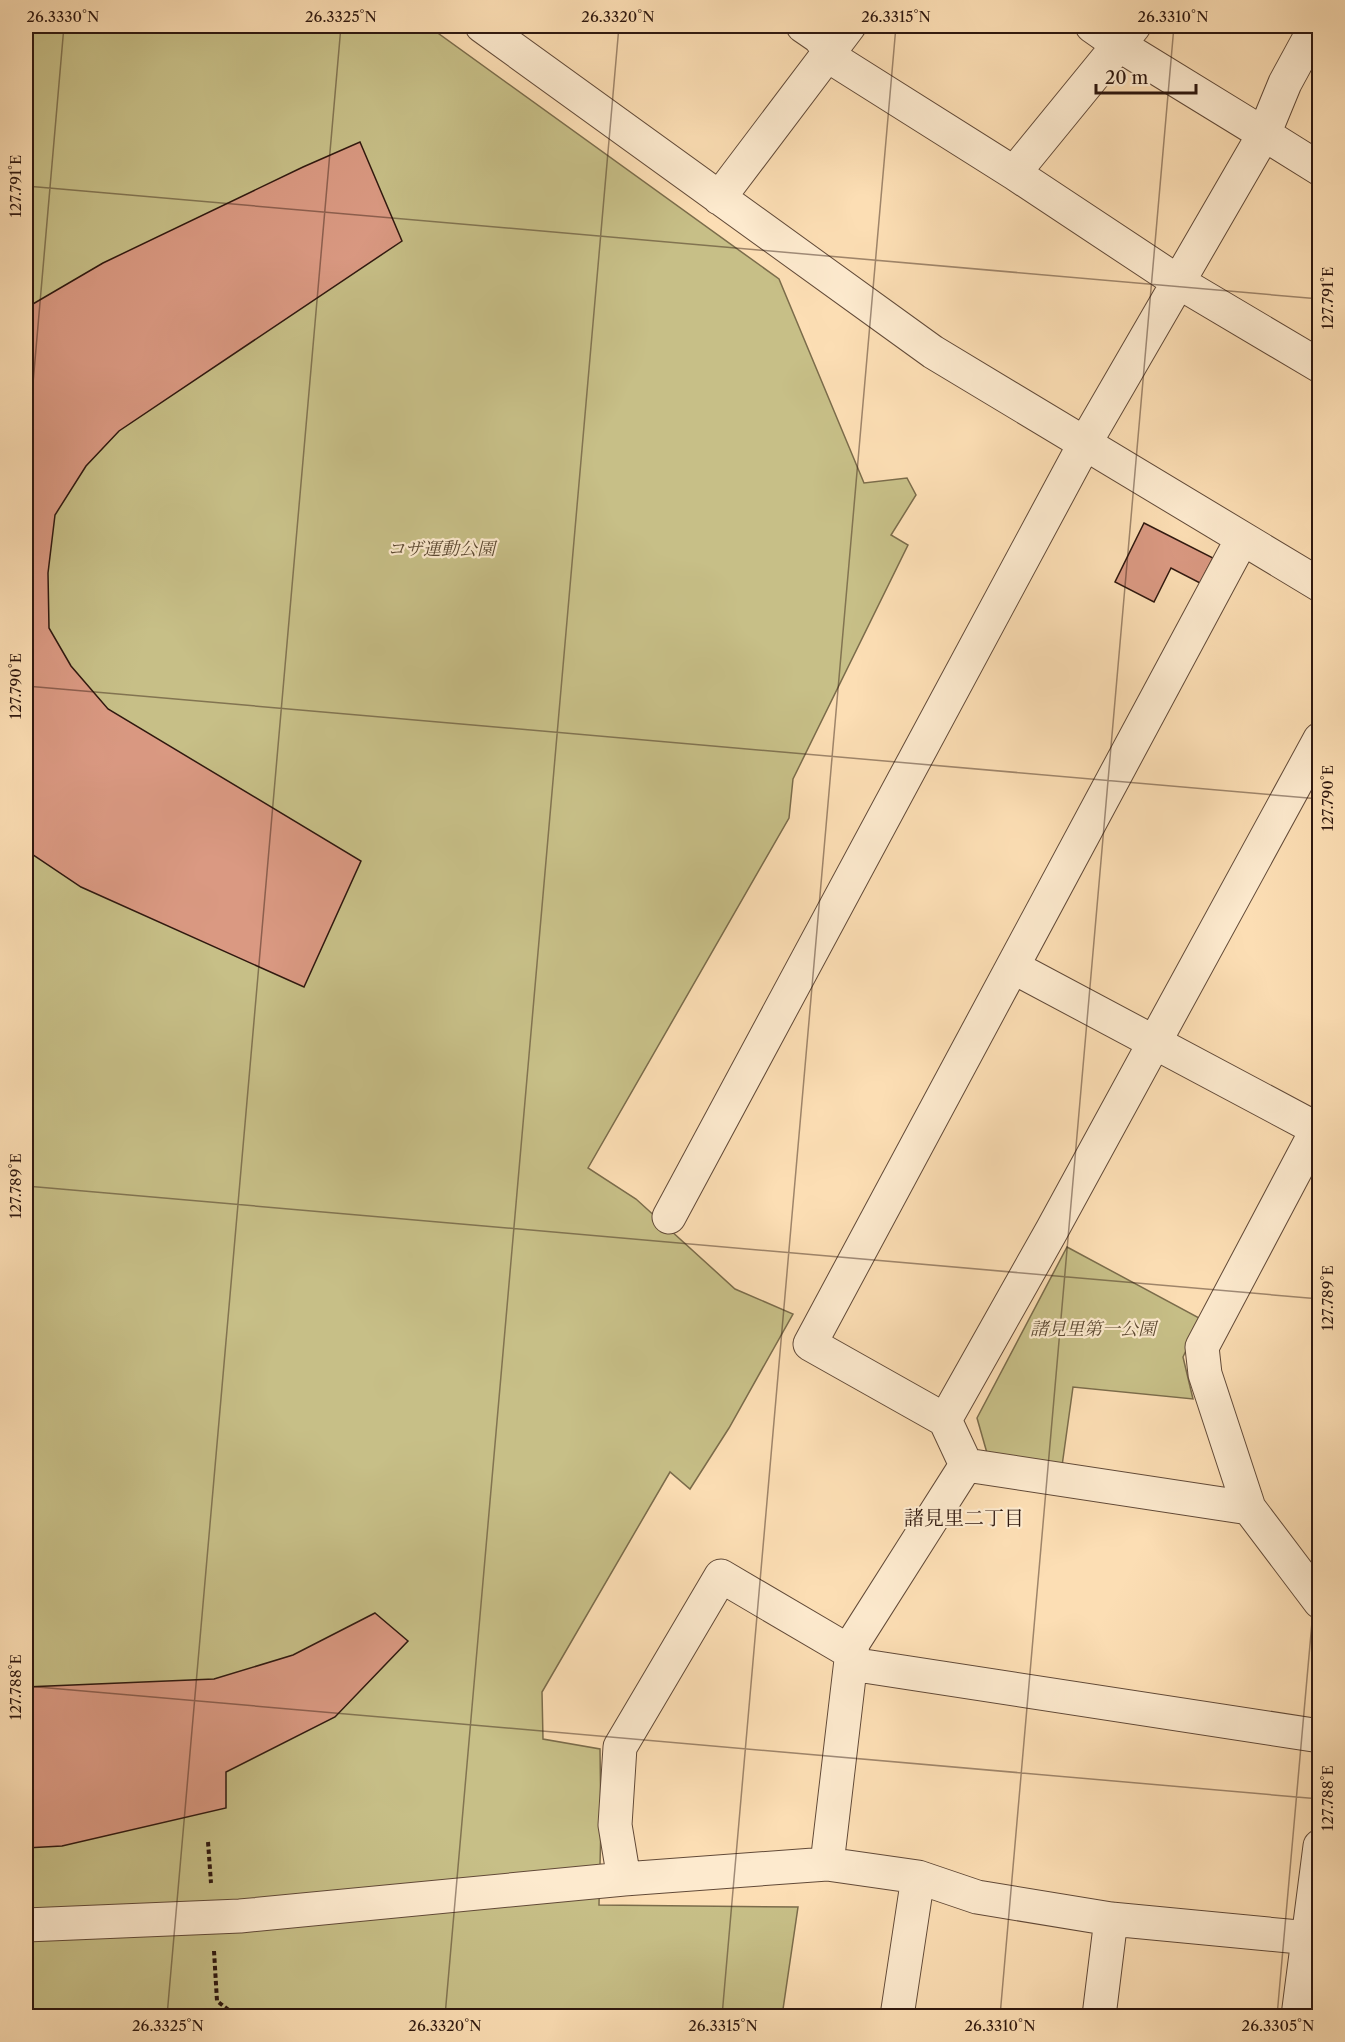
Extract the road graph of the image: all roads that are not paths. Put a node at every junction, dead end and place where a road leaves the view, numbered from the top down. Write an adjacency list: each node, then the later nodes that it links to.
1 (482, 26): 11 (street)
2 (803, 26): 7 (street)
3 (849, 26): 7 (street)
4 (1092, 26): 6 (street)
5 (1316, 26): 8 (street)
6 (1127, 35): 8 (street); 10 (street)
7 (830, 52): 10 (street); 11 (street)
8 (1264, 135): 9 (street); 12 (street)
9 (1320, 169)
10 (1014, 173): 12 (street)
11 (719, 198): 14 (street)
12 (1180, 283): 13 (street); 14 (street)
13 (1320, 366)
14 (1085, 443): 15 (street); 21 (street)
15 (1242, 539): 16 (street); 18 (street)
16 (1320, 585)
17 (1320, 739): 19 (street)
18 (1013, 967): 19 (street); 22 (street)
19 (1155, 1042): 20 (street); 22 (street)
20 (1318, 1126): 24 (street)
21 (669, 1217)
22 (945, 1420): 23 (street)
23 (966, 1465): 24 (street); 26 (street)
24 (1249, 1508): 25 (street)
25 (1320, 1602)
26 (852, 1658): 27 (street); 29 (street); 31 (street)
27 (1320, 1736)
28 (1320, 1846): 34 (street)
29 (826, 1863): 30 (street); 31 (street)
30 (918, 1876): 32 (street); 35 (street)
31 (624, 1879): 33 (street)
32 (1111, 1919): 34 (street); 36 (street)
33 (26, 1925)
34 (1313, 1938): 37 (street)
35 (897, 2016)
36 (1099, 2016)
37 (1298, 2016)

